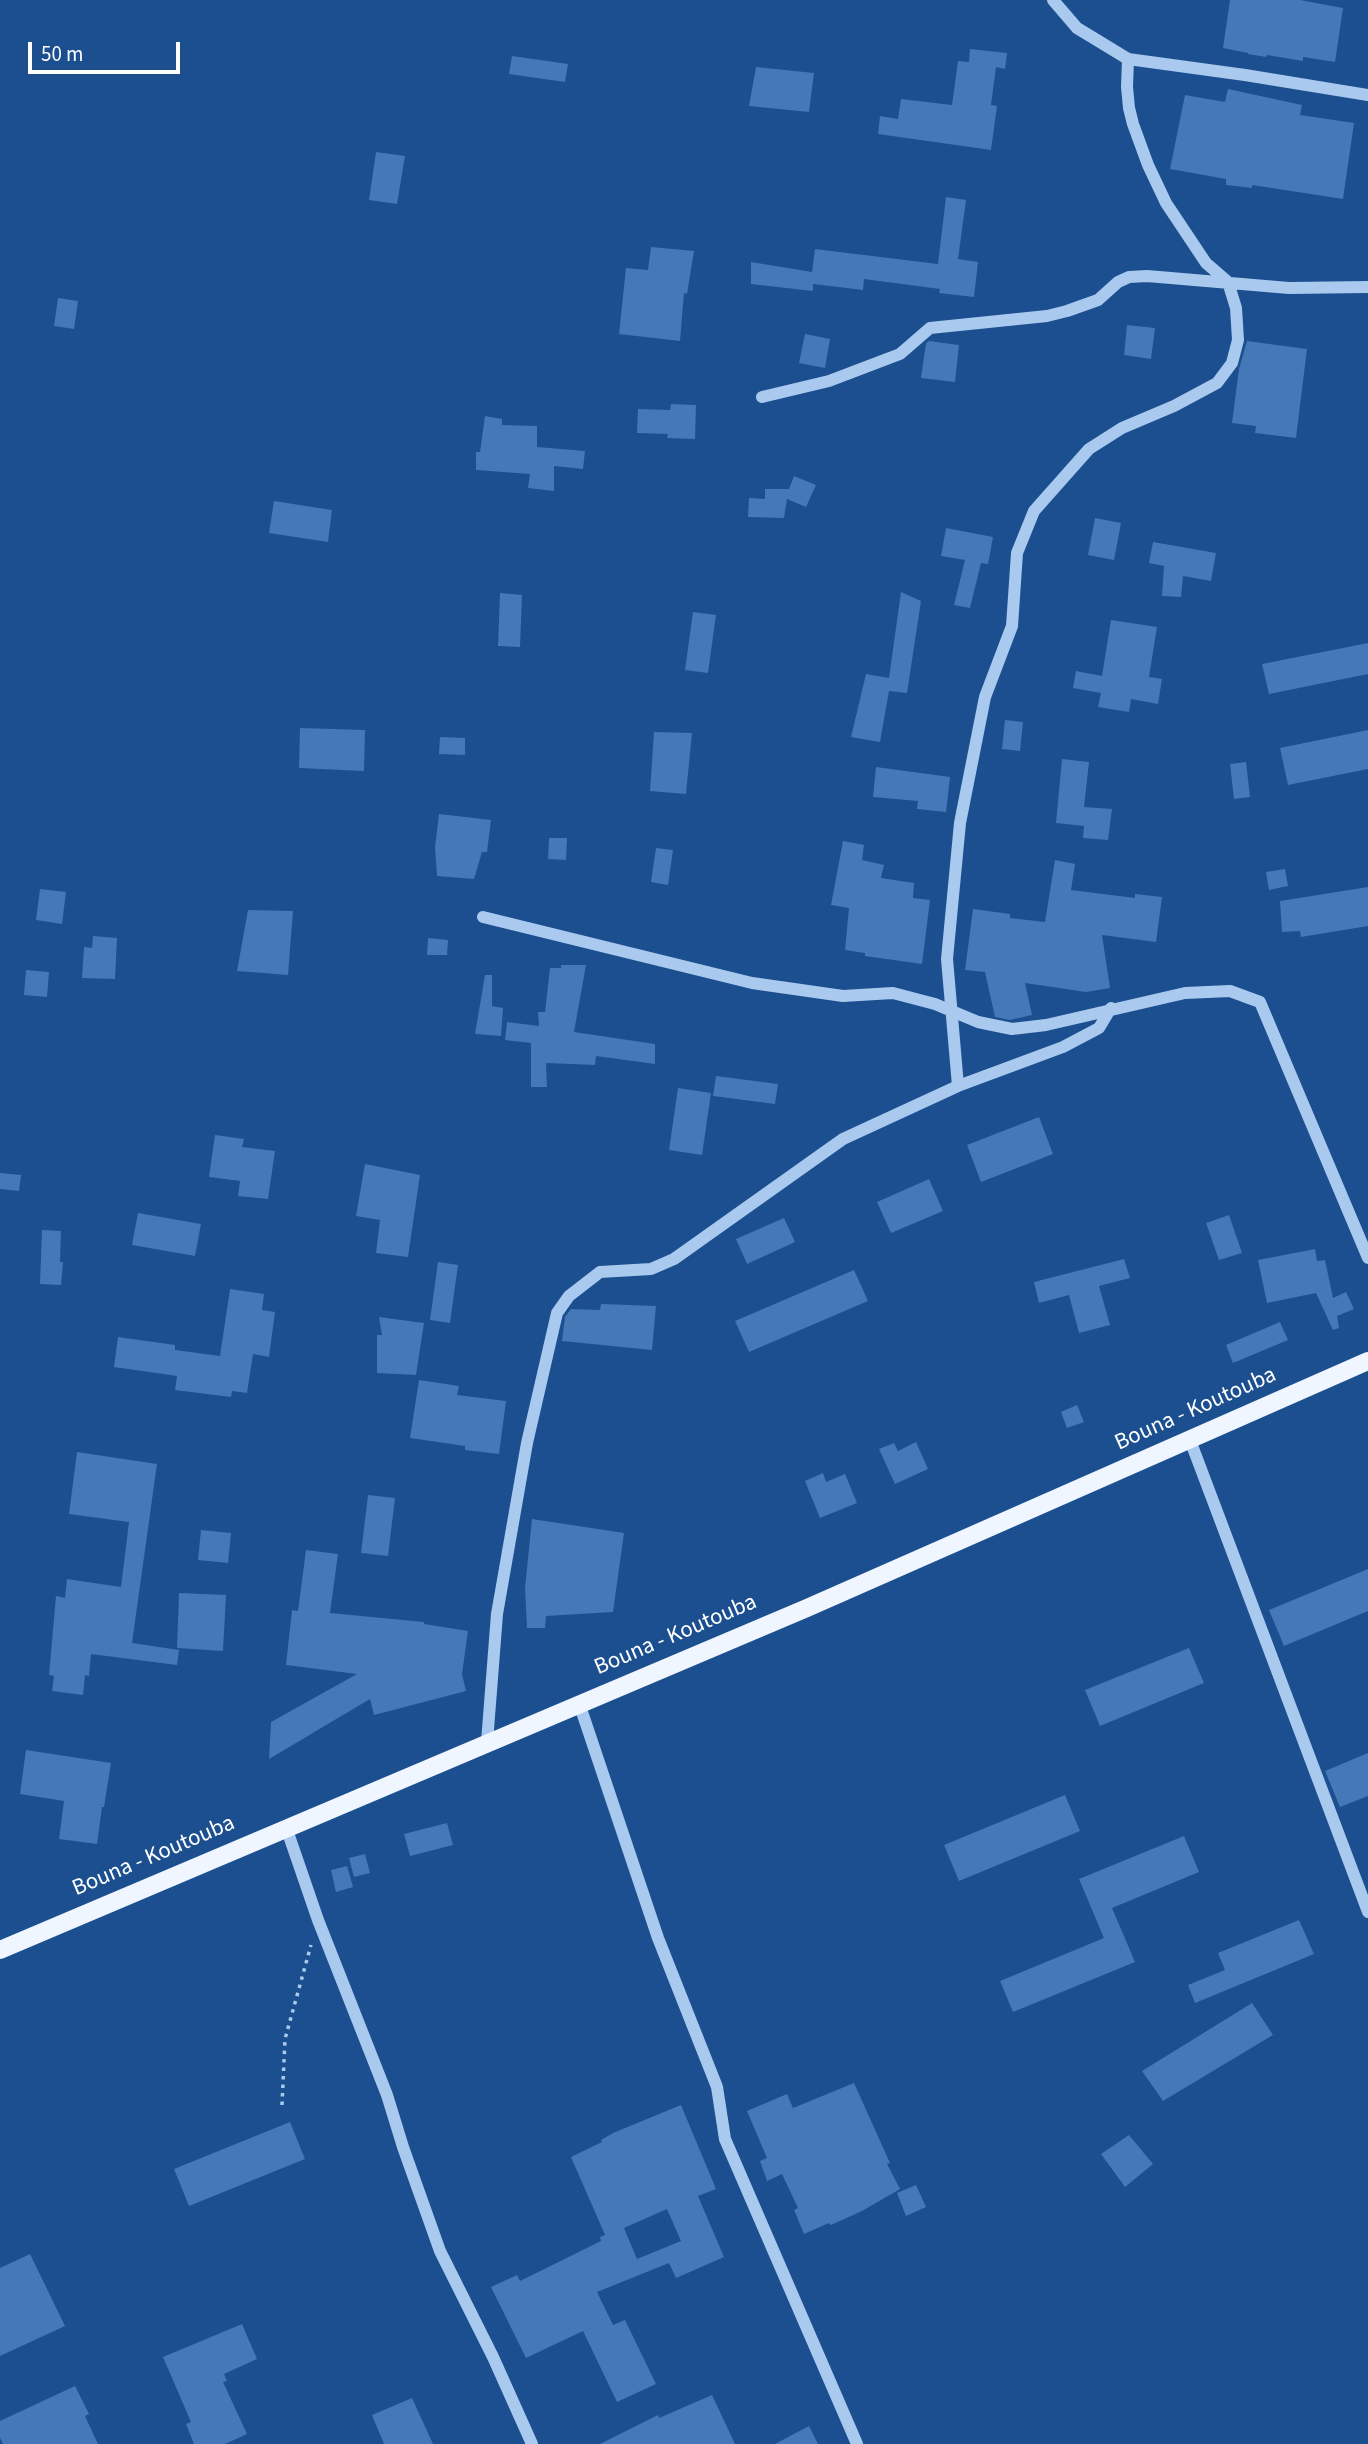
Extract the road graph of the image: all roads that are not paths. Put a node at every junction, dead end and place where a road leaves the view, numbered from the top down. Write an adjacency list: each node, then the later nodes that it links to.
1 (1053, 0): 2 (street)
2 (1128, 59): 3 (street); 4 (street)
3 (1368, 95)
4 (1228, 282): 5 (street); 6 (street); 9 (street)
5 (1368, 287)
6 (762, 397)
7 (484, 918): 9 (street)
8 (1111, 1008): 9 (street); 10 (street); 11 (street)
9 (950, 1011): 10 (street)
10 (958, 1086): 15 (street)
11 (1368, 1258)
12 (1368, 1361): 13 (main road, Bouna - Koutouba)
13 (1190, 1440): 14 (main road, Bouna - Koutouba); 17 (street)
14 (579, 1703): 15 (main road, Bouna - Koutouba); 20 (street)
15 (487, 1742): 16 (main road, Bouna - Koutouba)
16 (286, 1827): 18 (main road, Bouna - Koutouba); 19 (street)
17 (1368, 1912)
18 (0, 1950)
19 (531, 2444)
20 (857, 2444)

